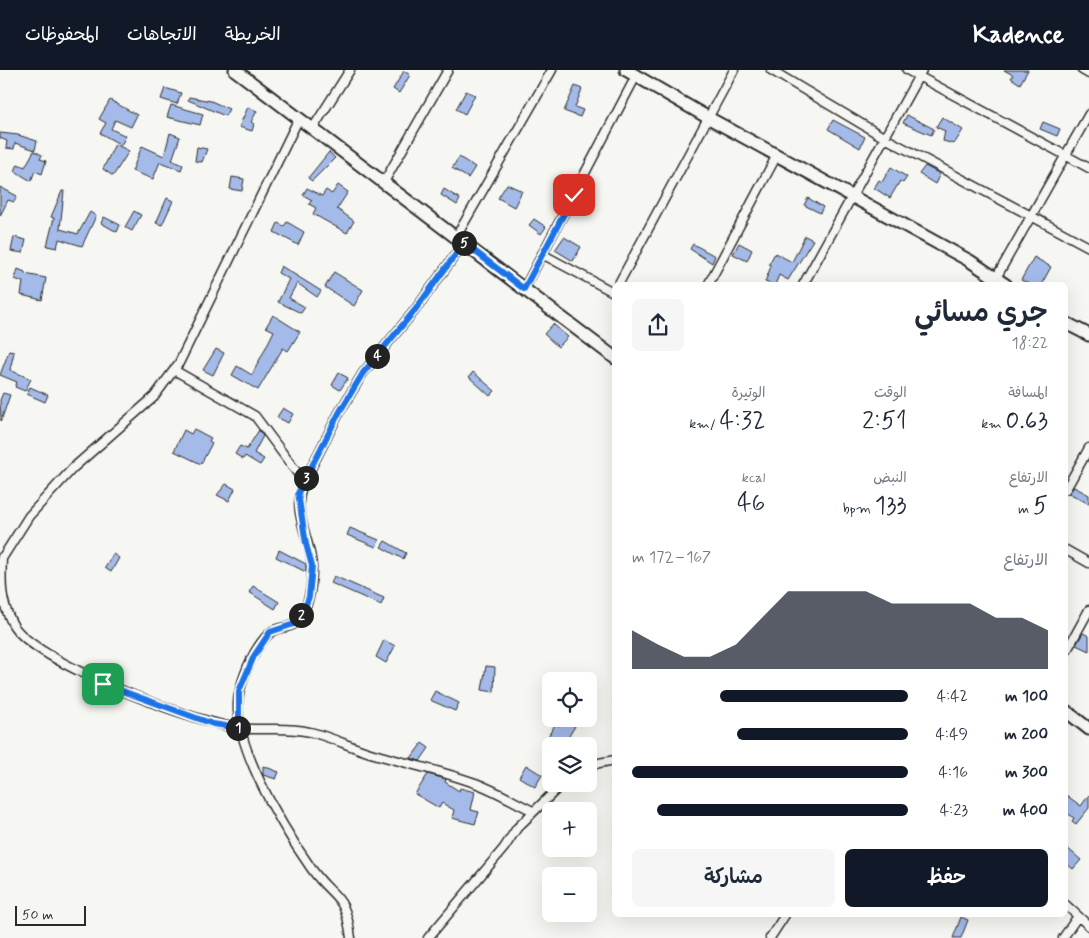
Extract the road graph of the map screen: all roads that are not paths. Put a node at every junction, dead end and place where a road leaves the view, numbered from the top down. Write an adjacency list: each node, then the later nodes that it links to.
1 (235, 70): 14 (street)
2 (350, 70): 15 (street)
3 (448, 70): 20 (street)
4 (552, 70): 23 (street)
5 (734, 70): 13 (street)
6 (771, 70): 16 (street)
7 (907, 70): 10 (street)
8 (1082, 70): 11 (street)
9 (631, 73): 13 (street); 25 (street)
10 (921, 73): 16 (street); 18 (street)
11 (1089, 74)
12 (1089, 114): 18 (street)
13 (707, 117): 17 (street); 27 (street)
14 (299, 118): 15 (street); 35 (street)
15 (313, 128): 20 (street)
16 (885, 138): 21 (street); 22 (street)
17 (777, 155): 21 (street); 28 (street)
18 (1066, 155): 19 (street); 22 (street)
19 (1089, 168)
20 (384, 182): 23 (street)
21 (853, 197): 26 (street); 29 (street)
22 (1031, 216): 24 (street); 26 (street)
23 (460, 240): 30 (street); 37 (street)
24 (1089, 247)
25 (542, 254): 30 (street); 31 (street)
26 (994, 281)
27 (619, 282)
28 (710, 282)
29 (805, 282)
30 (524, 289): 34 (street)
31 (612, 289)
32 (1068, 324): 33 (street)
33 (1089, 336)
34 (612, 356)
35 (174, 370): 37 (street); 40 (street)
36 (1089, 448): 38 (street)
37 (304, 482): 45 (street)
38 (1068, 485)
39 (1068, 551): 41 (street)
40 (1, 560): 45 (street)
41 (1089, 563)
42 (1089, 610): 43 (street)
43 (1068, 648)
44 (1068, 713): 46 (street)
45 (239, 728): 50 (street); 55 (street)
46 (1089, 729)
47 (612, 761): 48 (street)
48 (597, 765)
49 (553, 792): 50 (street)
50 (533, 811): 56 (street)
51 (1068, 907): 52 (street)
52 (1078, 916): 54 (street); 58 (street)
53 (784, 917): 57 (street)
54 (1089, 926)
55 (351, 938)
56 (428, 938)
57 (770, 938)
58 (1063, 938)

